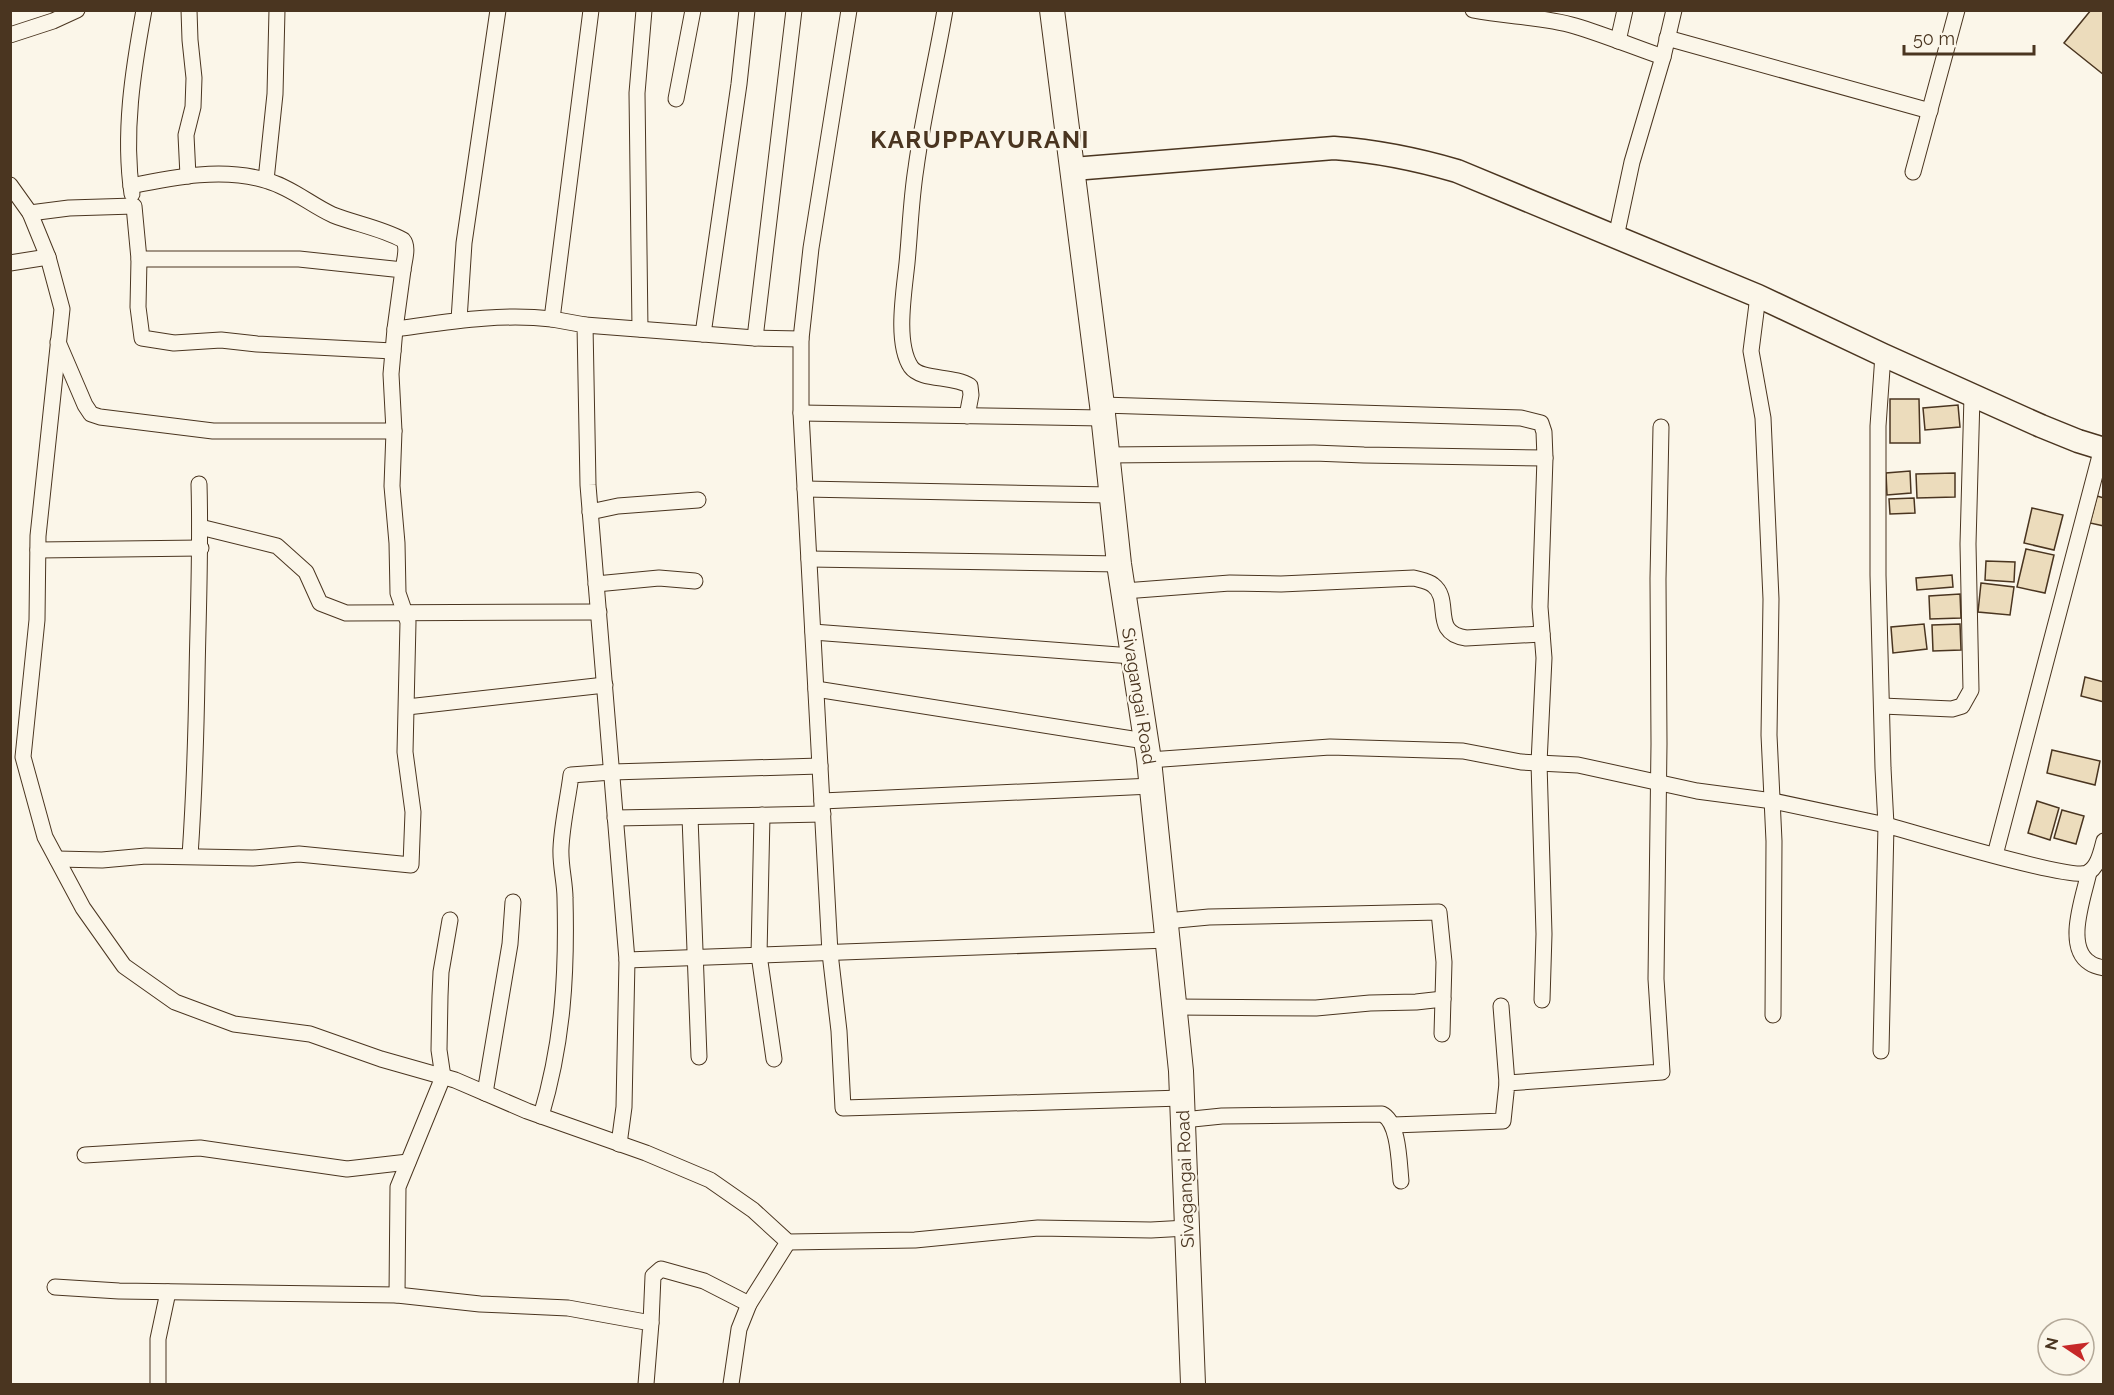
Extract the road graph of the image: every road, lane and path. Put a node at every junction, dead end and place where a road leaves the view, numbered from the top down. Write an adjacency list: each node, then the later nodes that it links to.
1 (77, 10): 19 (street)
2 (144, 10): 30 (street)
3 (189, 10): 27 (street)
4 (277, 10): 28 (street)
5 (498, 10): 39 (street)
6 (591, 10): 38 (street)
7 (644, 10): 42 (street)
8 (693, 10): 23 (street)
9 (747, 10): 43 (street)
10 (794, 10): 44 (street)
11 (849, 10): 45 (street)
12 (945, 10): 52 (street)
13 (1052, 10): 25 (main road, Sivagangai Road)
14 (1473, 10): 18 (street)
15 (1625, 10): 21 (street)
16 (1674, 10): 20 (street)
17 (1958, 10): 24 (street)
18 (1498, 13): 21 (street)
19 (10, 35)
20 (1668, 38): 22 (street); 24 (street)
21 (1618, 41): 22 (street)
22 (1663, 57): 33 (street)
23 (676, 99)
24 (1930, 111): 26 (street)
25 (1072, 169): 33 (street); 50 (main road, Sivagangai Road)
26 (1913, 172)
27 (188, 176): 28 (street); 30 (street)
28 (266, 180): 36 (street)
29 (10, 185): 32 (street)
30 (131, 186): 31 (street)
31 (134, 206): 32 (street); 34 (street)
32 (30, 213): 35 (street)
33 (1616, 237): 37 (street)
34 (139, 259): 36 (street); 47 (street)
35 (28, 261): 46 (street)
36 (403, 270): 41 (street)
37 (1758, 296): 48 (street); 86 (street)
38 (552, 319): 39 (street); 40 (street)
39 (459, 320): 41 (street)
40 (585, 325): 42 (street); 62 (street)
41 (395, 329): 47 (street)
42 (640, 329): 43 (street)
43 (703, 334): 44 (street)
44 (755, 338): 45 (street)
45 (801, 339): 51 (street)
46 (58, 342): 54 (street); 65 (street)
47 (393, 351): 54 (street)
48 (1883, 356): 49 (street); 78 (street)
49 (1972, 396): 55 (street); 78 (street)
50 (1102, 412): 52 (street); 56 (main road, Sivagangai Road); 57 (street)
51 (801, 413): 52 (street); 59 (street)
52 (968, 416)
53 (1661, 427): 84 (street)
54 (394, 431): 72 (street)
55 (2102, 448): 93 (street)
56 (1107, 455): 57 (street); 60 (main road, Sivagangai Road)
57 (1545, 458): 74 (street)
58 (199, 484): 63 (street)
59 (805, 489): 60 (street); 66 (street)
60 (1111, 495): 67 (main road, Sivagangai Road)
61 (698, 500): 62 (street)
62 (590, 512): 69 (street)
63 (200, 527): 64 (street); 72 (street)
64 (201, 548): 65 (street); 94 (street)
65 (38, 550): 95 (street)
66 (809, 559): 67 (street); 73 (street)
67 (1119, 564): 70 (main road, Sivagangai Road)
68 (695, 581): 69 (street)
69 (596, 584): 71 (street)
70 (1124, 591): 74 (street); 75 (main road, Sivagangai Road)
71 (598, 612): 72 (street); 76 (street)
72 (405, 614): 79 (street)
73 (813, 632): 75 (street); 77 (street)
74 (1542, 634): 81 (street)
75 (1131, 656): 80 (main road, Sivagangai Road)
76 (604, 685): 79 (street); 83 (street)
77 (816, 689): 80 (street); 82 (street)
78 (1882, 706): 91 (street)
79 (406, 707): 94 (street)
80 (1147, 751): 81 (street); 85 (main road, Sivagangai Road)
81 (1539, 763): 84 (street); 106 (street)
82 (820, 766): 83 (street); 87 (street)
83 (612, 772): 90 (street); 118 (street)
84 (1659, 782): 86 (street); 115 (street)
85 (1152, 786): 87 (street); 99 (main road, Sivagangai Road)
86 (1773, 801): 91 (street); 109 (street)
87 (823, 808): 88 (street); 100 (street)
88 (762, 815): 89 (street); 101 (street)
89 (690, 817): 90 (street); 102 (street)
90 (615, 818): 103 (street)
91 (1886, 825): 93 (street); 111 (street)
92 (2103, 842): 96 (street)
93 (1995, 855): 96 (street)
94 (190, 856): 95 (street)
95 (57, 859): 114 (street)
96 (2089, 872): 104 (street)
97 (513, 902): 116 (street)
98 (450, 920): 114 (street)
99 (1167, 931): 100 (street); 105 (street); 108 (main road, Sivagangai Road)
100 (830, 953): 101 (street); 117 (street)
101 (759, 955): 102 (street); 113 (street)
102 (695, 958): 103 (street); 112 (street)
103 (627, 960): 120 (street)
104 (2103, 968)
105 (1443, 999): 108 (street); 110 (street)
106 (1542, 1000)
107 (1501, 1006): 115 (street)
108 (1174, 1007): 117 (main road, Sivagangai Road)
109 (1773, 1015)
110 (1442, 1034)
111 (1881, 1051)
112 (699, 1057)
113 (774, 1059)
114 (443, 1077): 116 (street); 122 (street)
115 (1507, 1083): 119 (street)
116 (485, 1093): 118 (street)
117 (1183, 1109): 119 (street); 124 (main road, Sivagangai Road)
118 (541, 1116): 120 (street)
119 (1393, 1125): 123 (street)
120 (619, 1144): 125 (street)
121 (86, 1155): 122 (street)
122 (408, 1162): 128 (street)
123 (1401, 1181)
124 (1187, 1228): 125 (street); 134 (main road, Sivagangai Road)
125 (788, 1242): 129 (street)
126 (55, 1287): 127 (street)
127 (168, 1292): 128 (street); 131 (street)
128 (396, 1295): 130 (street)
129 (749, 1304): 130 (street); 133 (street)
130 (651, 1323): 132 (street)
131 (158, 1384)
132 (646, 1384)
133 (731, 1384)
134 (1193, 1384)

